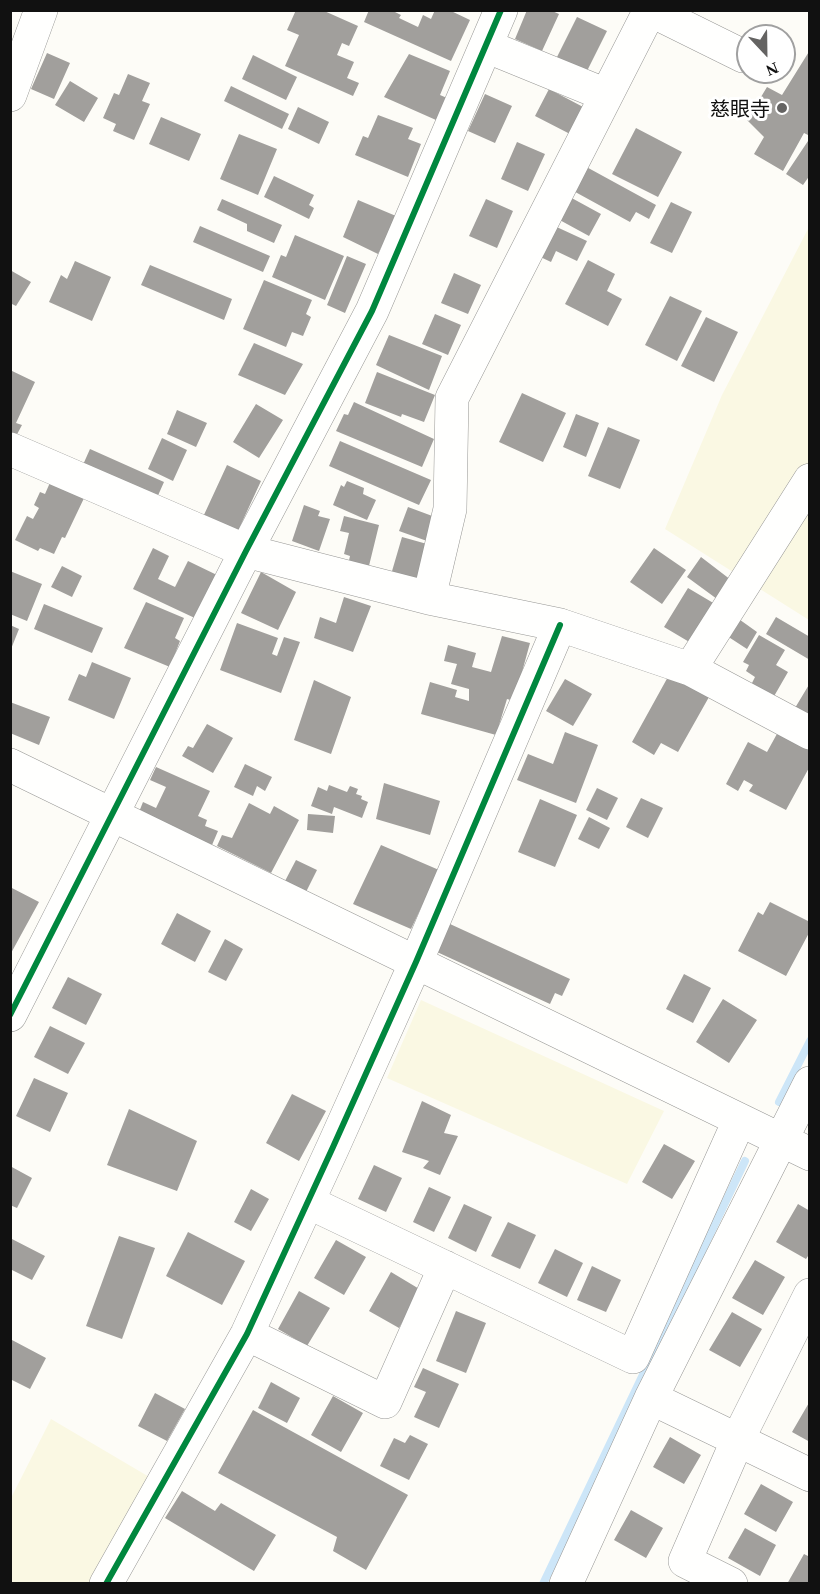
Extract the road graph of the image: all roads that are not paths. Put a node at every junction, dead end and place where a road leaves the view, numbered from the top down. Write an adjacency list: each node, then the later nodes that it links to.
1 (41, 10): 6 (street)
2 (650, 10): 5 (street); 7 (street)
3 (497, 12): 4 (street)
4 (486, 46): 7 (street); 10 (street)
5 (736, 53)
6 (10, 95)
7 (606, 95): 11 (street)
8 (10, 449): 10 (street)
9 (810, 480): 13 (street)
10 (246, 551): 11 (street); 16 (street)
11 (429, 598): 12 (street)
12 (560, 625): 13 (street); 17 (street)
13 (690, 669): 14 (street)
14 (810, 733)
15 (10, 765): 16 (street)
16 (113, 815): 17 (street); 18 (street)
17 (416, 962): 21 (street); 24 (street)
18 (21, 970): 19 (street)
19 (10, 1015)
20 (810, 1083): 22 (street)
21 (740, 1121): 22 (street); 25 (street)
22 (780, 1140): 23 (street); 28 (street)
23 (810, 1154)
24 (308, 1202): 25 (street); 27 (street)
25 (445, 1267): 27 (street)
26 (806, 1314): 29 (street)
27 (247, 1334): 31 (street)
28 (651, 1398): 29 (street); 32 (street)
29 (738, 1439): 30 (street); 33 (street)
30 (810, 1475)
31 (106, 1584)
32 (566, 1584)
33 (731, 1584)

